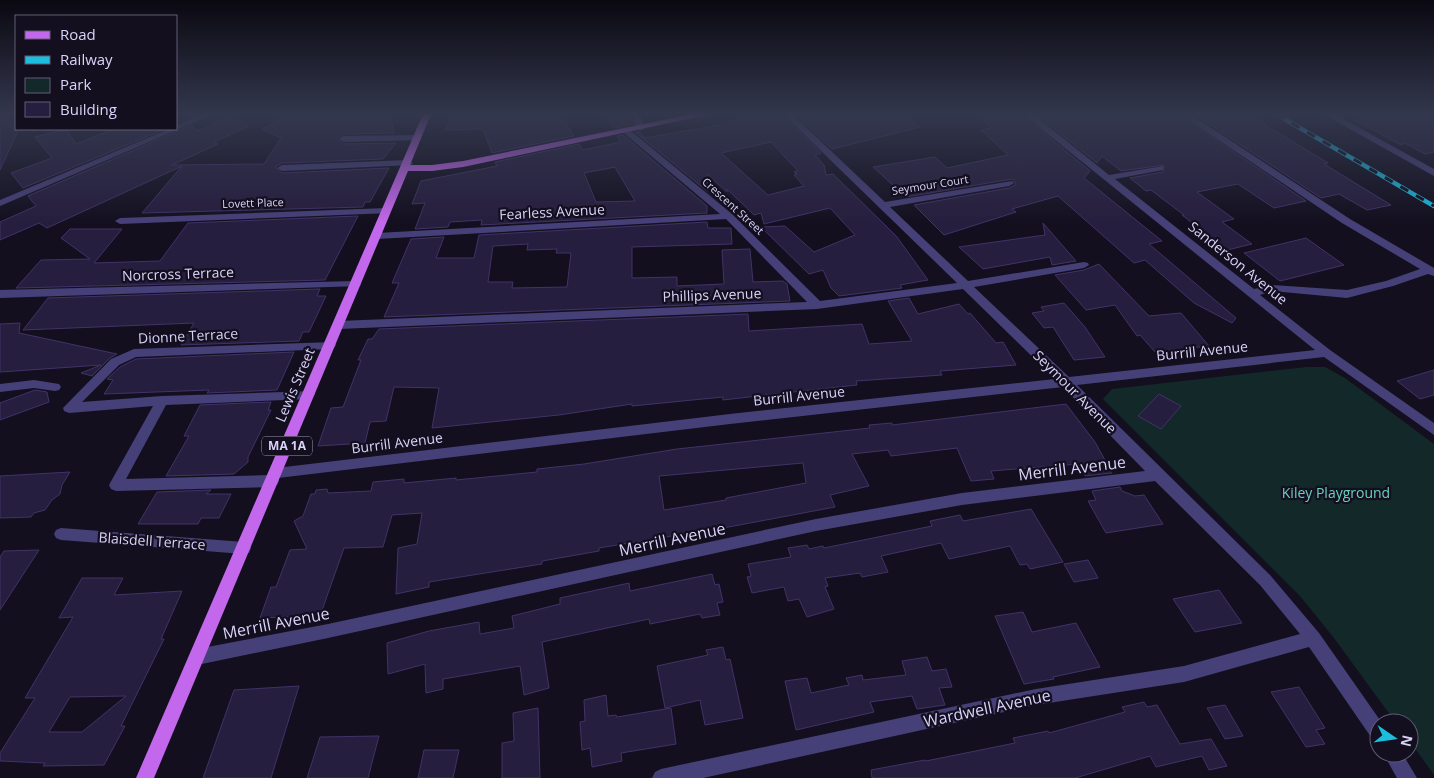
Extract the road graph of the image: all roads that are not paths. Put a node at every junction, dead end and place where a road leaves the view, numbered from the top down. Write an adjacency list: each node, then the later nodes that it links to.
1 (125, 150): 15 (street)
2 (413, 150): 9 (main road, Lewis Street / MA 1A)
3 (526, 150): 9 (main road)
4 (650, 150): 18 (street, Crescent Street)
5 (826, 150): 16 (street, Seymour Avenue)
6 (1072, 150): 13 (street, Sanderson Avenue)
7 (1239, 150): 22 (street)
8 (1393, 150): 12 (street)
9 (407, 166): 10 (street); 17 (main road, Lewis Street / MA 1A)
10 (282, 168)
11 (1160, 168): 13 (street)
12 (1434, 173)
13 (1107, 178): 25 (street, Sanderson Avenue)
14 (1009, 183): 16 (street, Seymour Court)
15 (0, 203)
16 (884, 205): 24 (street, Seymour Avenue)
17 (388, 210): 19 (street, Lovett Place); 20 (main road, Lewis Street / MA 1A)
18 (729, 216): 20 (street, Fearless Avenue); 27 (street, Crescent Street)
19 (120, 220)
20 (377, 236): 23 (main road, Lewis Street / MA 1A)
21 (1084, 265): 24 (street, Phillips Avenue)
22 (1431, 271): 25 (street)
23 (356, 284): 26 (street, Norcross Terrace); 28 (main road, Lewis Street / MA 1A)
24 (965, 285): 27 (street, Phillips Avenue); 31 (street, Seymour Avenue)
25 (1253, 293): 30 (street, Sanderson Avenue)
26 (0, 294)
27 (817, 305): 28 (street, Phillips Avenue)
28 (338, 325): 29 (main road, Lewis Street / MA 1A)
29 (330, 345): 34 (main road, Lewis Street / MA 1A); 35 (street, Dionne Terrace)
30 (1326, 353): 31 (street, Burrill Avenue); 36 (street, Sanderson Avenue)
31 (1065, 381): 37 (street, Seymour Avenue); 38 (street, Burrill Avenue)
32 (55, 387): 33 (street)
33 (0, 388)
34 (309, 394): 35 (street); 38 (main road, Lewis Street / MA 1A)
35 (162, 401): 38 (street, Burrill Avenue)
36 (1434, 430)
37 (1158, 475): 41 (street, Seymour Avenue); 42 (street, Merrill Avenue)
38 (274, 477): 40 (main road, Lewis Street / MA 1A)
39 (61, 534): 40 (street, Blaisdell Terrace)
40 (244, 548): 42 (main road, Lewis Street / MA 1A)
41 (1313, 638): 43 (street, Seymour Avenue); 46 (street, Wardwell Avenue)
42 (197, 657): 45 (main road, Lewis Street / MA 1A)
43 (1369, 719)
44 (1398, 763): 47 (street)
45 (145, 778)
46 (661, 778)
47 (1408, 778)

